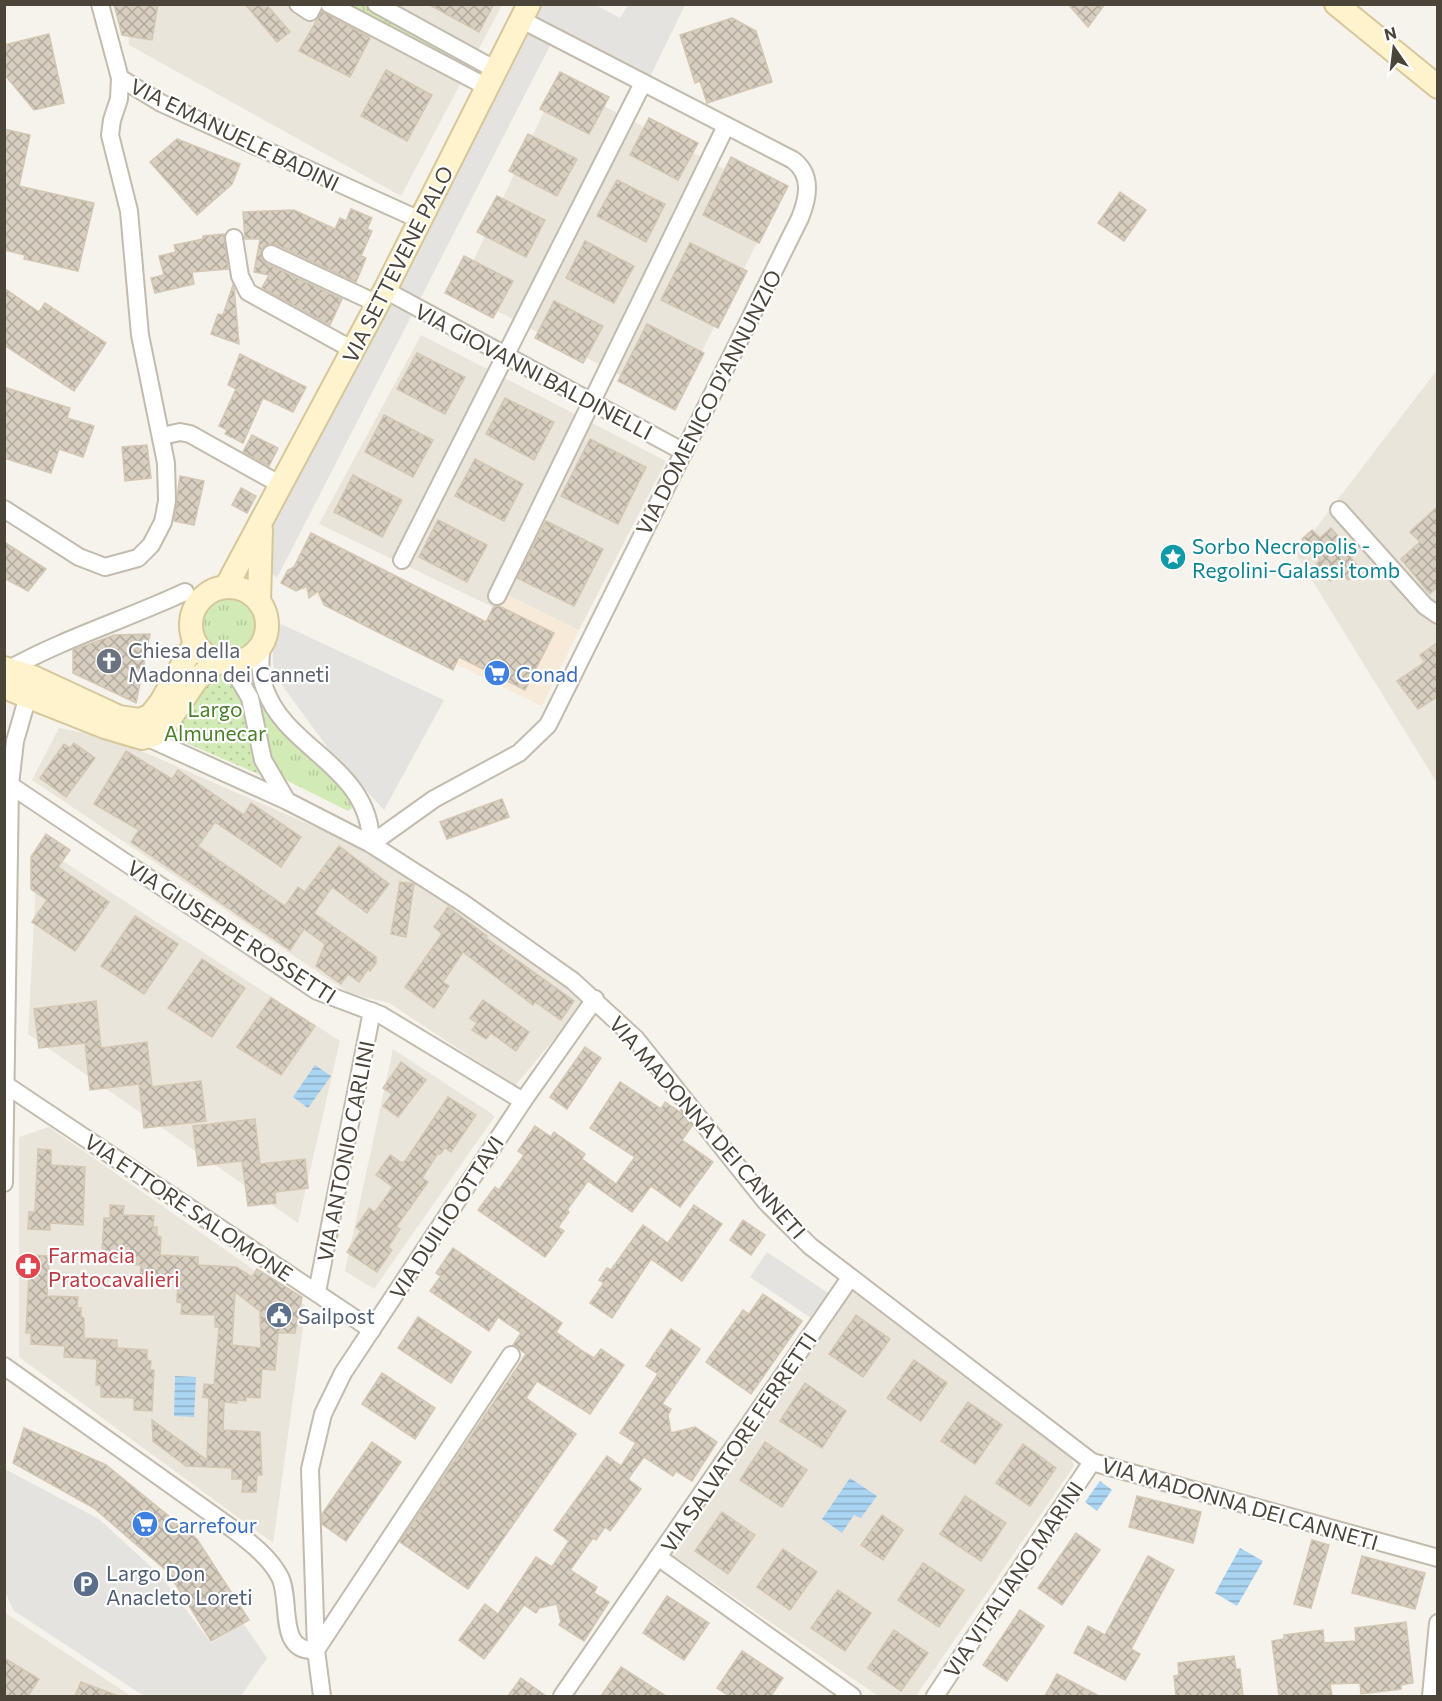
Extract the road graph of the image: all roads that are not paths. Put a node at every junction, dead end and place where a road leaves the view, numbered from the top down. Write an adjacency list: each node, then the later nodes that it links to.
1 (100, 4): 8 (street, VIA EMANUELE BADINI)
2 (298, 4): 3 (street)
3 (314, 4)
4 (329, 4): 9 (street)
5 (376, 4): 9 (street)
6 (1336, 4): 11 (street)
7 (525, 12): 9 (street, VIA SETTEVENE PALO); 10 (street, VIA DOMENICO D'ANNUNZIO)
8 (120, 78): 13 (street, VIA EMANUELE BADINI); 20 (street)
9 (492, 79): 13 (street, VIA SETTEVENE PALO)
10 (643, 83): 12 (street, VIA DOMENICO D'ANNUNZIO); 18 (street)
11 (1437, 87)
12 (726, 126): 19 (street); 21 (street, VIA DOMENICO D'ANNUNZIO)
13 (420, 220): 16 (street, VIA SETTEVENE PALO)
14 (234, 238): 17 (street)
15 (271, 254): 16 (street, VIA GIOVANNI BALDINELLI)
16 (381, 297): 17 (street, VIA SETTEVENE PALO); 18 (street, VIA GIOVANNI BALDINELLI)
17 (353, 350): 22 (street, VIA SETTEVENE PALO)
18 (505, 355): 19 (street, VIA GIOVANNI BALDINELLI); 26 (street)
19 (591, 402): 21 (street, VIA GIOVANNI BALDINELLI); 29 (street)
20 (162, 436): 22 (street); 23 (street)
21 (684, 452): 40 (street, VIA DOMENICO D'ANNUNZIO)
22 (281, 485): 25 (street, VIA SETTEVENE PALO)
23 (4, 509)
24 (1339, 510): 31 (street)
25 (262, 521): 27 (street, VIA SETTEVENE PALO); 30 (street, VIA SETTEVENE PALO)
26 (402, 560)
27 (226, 587): 30 (street); 32 (street)
28 (185, 592): 35 (street)
29 (497, 596)
30 (259, 602): 33 (street)
31 (1437, 615)
32 (195, 643): 34 (street); 35 (street)
33 (262, 644): 34 (street); 40 (street)
34 (224, 663): 37 (street); 39 (street)
35 (6, 675): 36 (street)
36 (28, 696): 37 (street); 38 (street)
37 (148, 738): 39 (street, VIA MADONNA DEI CANNETI)
38 (10, 785): 41 (street); 44 (street, VIA GIUSEPPE ROSSETTI)
39 (287, 801): 40 (street, VIA MADONNA DEI CANNETI)
40 (370, 844): 43 (street, VIA MADONNA DEI CANNETI)
41 (7, 860): 42 (street)
42 (6, 991): 45 (street)
43 (595, 999): 46 (street, VIA DUILIO OTTAVI); 48 (street, VIA MADONNA DEI CANNETI)
44 (372, 1011): 46 (street, VIA GIUSEPPE ROSSETTI); 49 (street, VIA ANTONIO CARLINI)
45 (6, 1085): 47 (street); 49 (street, VIA ETTORE SALOMONE)
46 (523, 1101): 50 (street, VIA DUILIO OTTAVI)
47 (4, 1183)
48 (850, 1278): 53 (street, VIA MADONNA DEI CANNETI); 54 (street, VIA SALVATORE FERRETTI)
49 (318, 1292): 50 (street, VIA ETTORE SALOMONE)
50 (372, 1330): 57 (street, VIA DUILIO OTTAVI)
51 (511, 1355): 57 (street)
52 (4, 1366): 57 (street)
53 (1092, 1462): 55 (street, VIA MADONNA DEI CANNETI); 61 (street, VIA VITALIANO MARINI)
54 (658, 1557): 59 (street); 60 (street, VIA SALVATORE FERRETTI)
55 (1437, 1558)
56 (1437, 1623): 62 (street)
57 (316, 1650): 58 (street, VIA DUILIO OTTAVI)
58 (322, 1696)
59 (562, 1696)
60 (852, 1696)
61 (935, 1696)
62 (1431, 1696)

